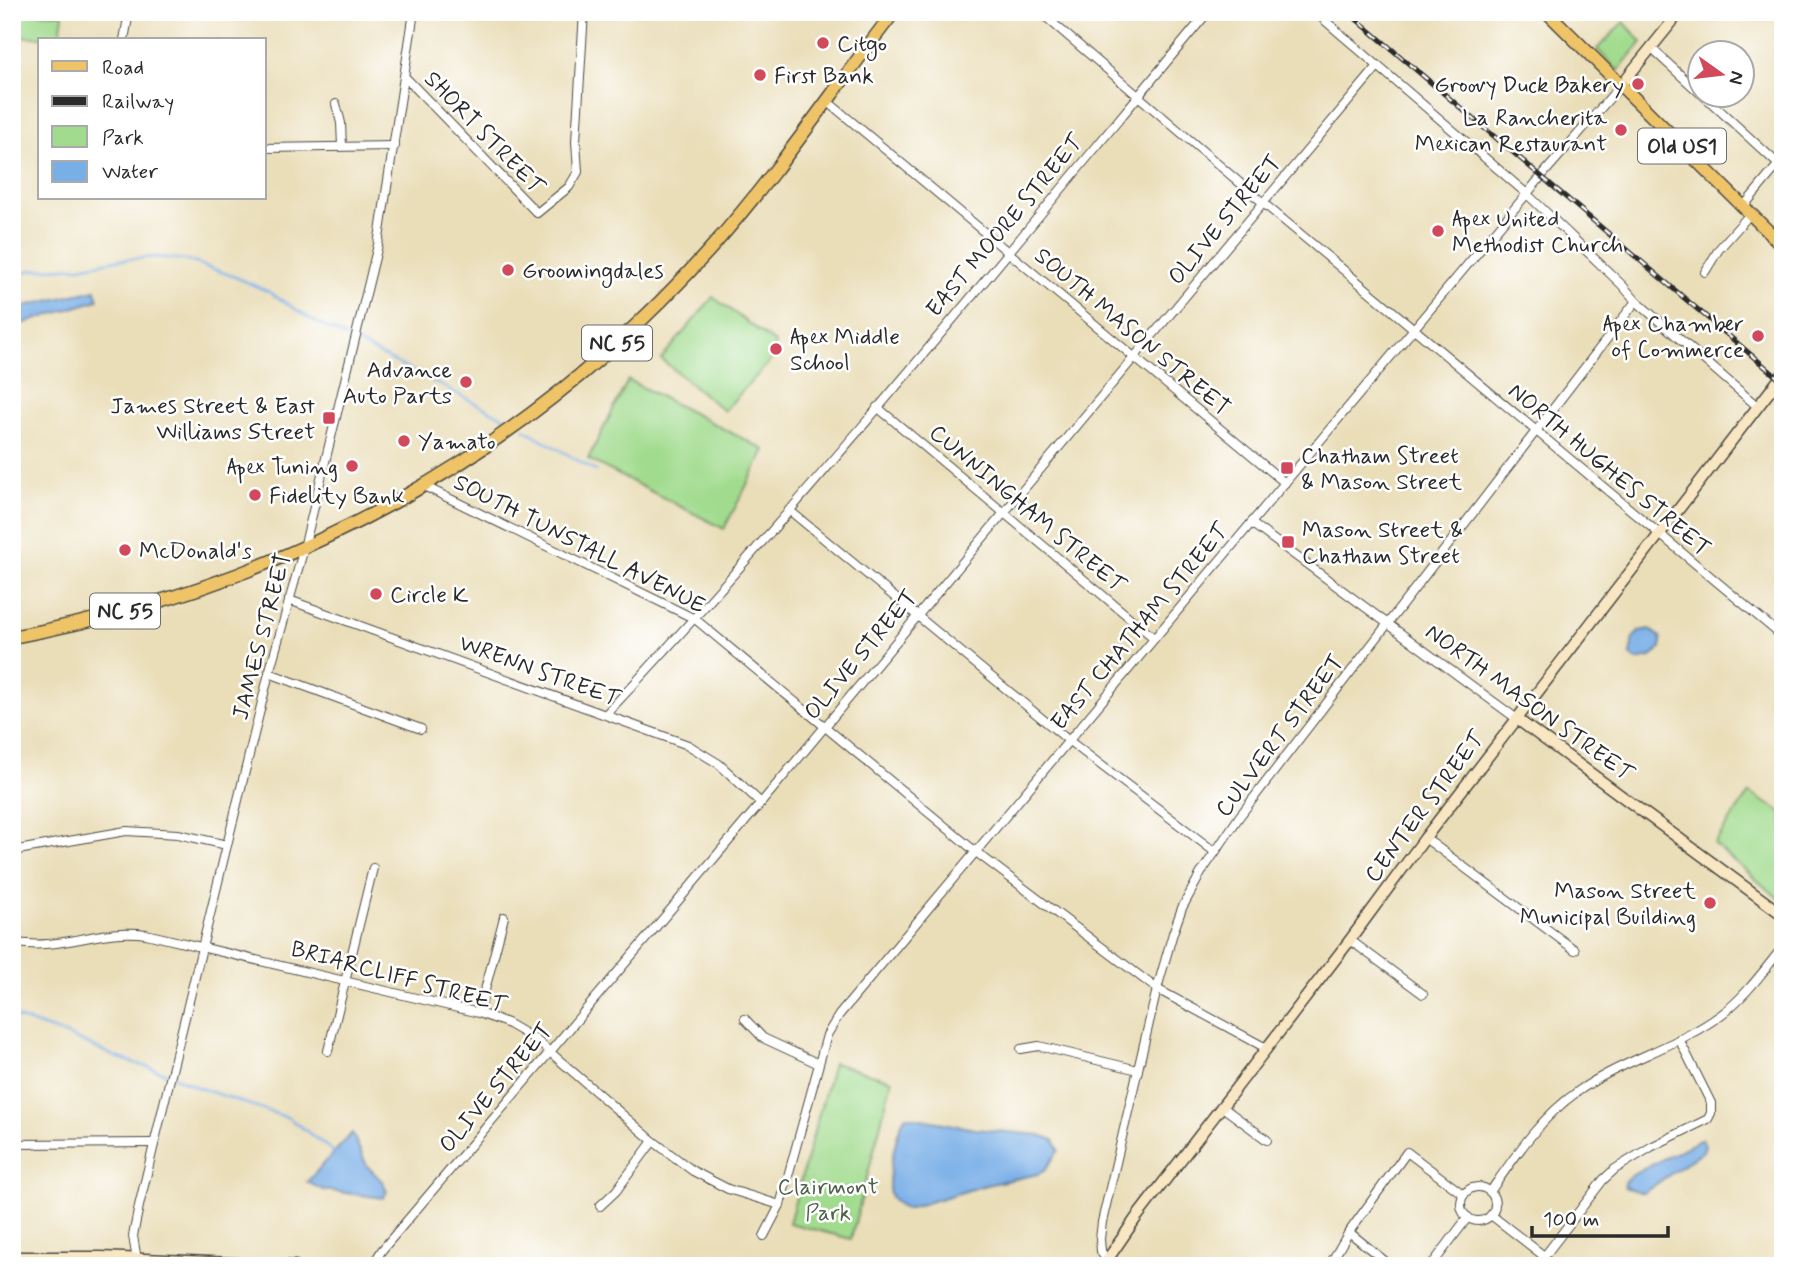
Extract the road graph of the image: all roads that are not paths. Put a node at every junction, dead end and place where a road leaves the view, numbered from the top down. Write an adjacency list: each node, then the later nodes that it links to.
1 (129, 12): 10 (street)
2 (414, 12): 13 (street, JAMES STREET)
3 (584, 12): 13 (street, SHORT STREET)
4 (894, 12): 17 (main road, NC 55)
5 (1040, 12): 16 (street, NORTH HUGHES STREET)
6 (1208, 12): 16 (street, EAST MOORE STREET)
7 (1315, 12): 12 (street)
8 (1547, 12): 15 (main road)
9 (1680, 12): 11 (main road)
10 (124, 38)
11 (1651, 48): 14 (street); 15 (main road)
12 (1378, 66): 24 (street); 25 (street, OLIVE STREET)
13 (405, 77): 21 (street, JAMES STREET)
14 (1686, 80)
15 (1620, 85): 24 (street, EAST CHATHAM STREET); 26 (main road, Old US1)
16 (1138, 95): 25 (street, NORTH HUGHES STREET); 28 (street, EAST MOORE STREET)
17 (827, 101): 28 (street, SOUTH MASON STREET); 38 (main road, NC 55)
18 (337, 104): 20 (street)
19 (1718, 108): 23 (street)
20 (342, 146): 21 (street); 22 (street)
21 (395, 146): 43 (street, JAMES STREET)
22 (266, 148)
23 (1780, 161): 26 (street)
24 (1527, 194): 30 (street); 31 (street, EAST CHATHAM STREET)
25 (1263, 202): 31 (street, NORTH HUGHES STREET); 32 (street, OLIVE STREET)
26 (1747, 210): 27 (main road, Old US1); 29 (street)
27 (1783, 246)
28 (1008, 251): 32 (street, SOUTH MASON STREET); 35 (street, EAST MOORE STREET)
29 (1705, 272)
30 (1636, 301): 34 (street); 36 (street, CULVERT STREET)
31 (1415, 329): 36 (street, NORTH HUGHES STREET); 37 (street, EAST CHATHAM STREET)
32 (1135, 356): 37 (street, SOUTH MASON STREET); 40 (street, OLIVE STREET)
33 (1783, 374): 34 (main road, CENTER STREET)
34 (1757, 406): 42 (main road, CENTER STREET)
35 (877, 407): 39 (street, EAST MOORE STREET); 40 (street, CUNNINGHAM STREET)
36 (1535, 432): 42 (street, NORTH HUGHES STREET); 47 (street, CULVERT STREET)
37 (1285, 483): 41 (street, EAST CHATHAM STREET)
38 (424, 486): 43 (main road, NC 55); 46 (street, SOUTH TUNSTALL AVENUE)
39 (789, 510): 45 (street); 46 (street, EAST MOORE STREET)
40 (1003, 511): 45 (street, OLIVE STREET); 50 (street, CUNNINGHAM STREET)
41 (1251, 523): 47 (street, NORTH MASON STREET); 50 (street, EAST CHATHAM STREET)
42 (1658, 535): 49 (street, NORTH HUGHES STREET); 53 (main road, CENTER STREET)
43 (304, 548): 44 (street, JAMES STREET); 48 (main road, NC 55)
44 (289, 600): 51 (street, JAMES STREET); 52 (street, WRENN STREET)
45 (916, 617): 54 (street, OLIVE STREET); 56 (street)
46 (695, 618): 52 (street, EAST MOORE STREET); 54 (street, SOUTH TUNSTALL AVENUE)
47 (1388, 624): 53 (street, NORTH MASON STREET); 62 (street, CULVERT STREET)
48 (12, 637)
49 (1783, 637)
50 (1154, 638): 56 (street, EAST CHATHAM STREET)
51 (269, 673): 55 (street); 59 (street, JAMES STREET)
52 (606, 714): 57 (street, WRENN STREET)
53 (1517, 719): 58 (main road, CENTER STREET); 64 (main road, NORTH MASON STREET)
54 (824, 726): 57 (street, OLIVE STREET); 61 (street, SOUTH TUNSTALL AVENUE)
55 (421, 729)
56 (1068, 740): 61 (street, EAST CHATHAM STREET); 62 (street)
57 (761, 803): 80 (street, OLIVE STREET)
58 (1425, 838): 66 (main road, CENTER STREET); 70 (street)
59 (227, 845): 60 (street); 68 (street, JAMES STREET)
60 (12, 851)
61 (976, 852): 72 (street, SOUTH TUNSTALL AVENUE); 81 (street, EAST CHATHAM STREET)
62 (1215, 852): 72 (street, CULVERT STREET)
63 (373, 868): 71 (street)
64 (1783, 915)
65 (504, 917): 74 (street)
66 (1350, 940): 73 (street); 77 (main road, CENTER STREET)
67 (12, 942): 68 (street, BRIARCLIFF STREET)
68 (204, 946): 71 (street, BRIARCLIFF STREET); 86 (street, JAMES STREET)
69 (1783, 947): 76 (street)
70 (1575, 950)
71 (345, 981): 74 (street, BRIARCLIFF STREET); 79 (street)
72 (1157, 989): 77 (street, SOUTH TUNSTALL AVENUE); 82 (street, CULVERT STREET)
73 (1423, 994)
74 (479, 1013): 80 (street, BRIARCLIFF STREET)
75 (745, 1019): 81 (street)
76 (1679, 1039): 88 (street); 96 (street)
77 (1266, 1048): 83 (main road, CENTER STREET)
78 (1021, 1049): 82 (street)
79 (328, 1051)
80 (550, 1051): 85 (street, BRIARCLIFF STREET); 101 (street, OLIVE STREET)
81 (819, 1065): 90 (street, EAST CHATHAM STREET)
82 (1138, 1070): 99 (street, CULVERT STREET)
83 (1221, 1106): 84 (street); 99 (main road, CENTER STREET)
84 (1266, 1140)
85 (653, 1141): 90 (street, BRIARCLIFF STREET); 91 (street)
86 (154, 1143): 87 (street); 98 (street, JAMES STREET)
87 (12, 1144)
88 (1490, 1192): 89 (street); 92 (street)
89 (1464, 1195): 93 (street); 94 (street)
90 (780, 1205): 95 (street, EAST CHATHAM STREET)
91 (600, 1206)
92 (1491, 1215): 93 (street); 96 (street)
93 (1468, 1217): 104 (street)
94 (1349, 1232): 102 (street); 103 (street)
95 (765, 1236)
96 (1545, 1256): 105 (street)
97 (12, 1257): 98 (main road)
98 (138, 1262): 100 (main road)
99 (1104, 1263)
100 (295, 1266)
101 (372, 1266)
102 (1329, 1266)
103 (1391, 1266)
104 (1431, 1266)
105 (1537, 1266)

